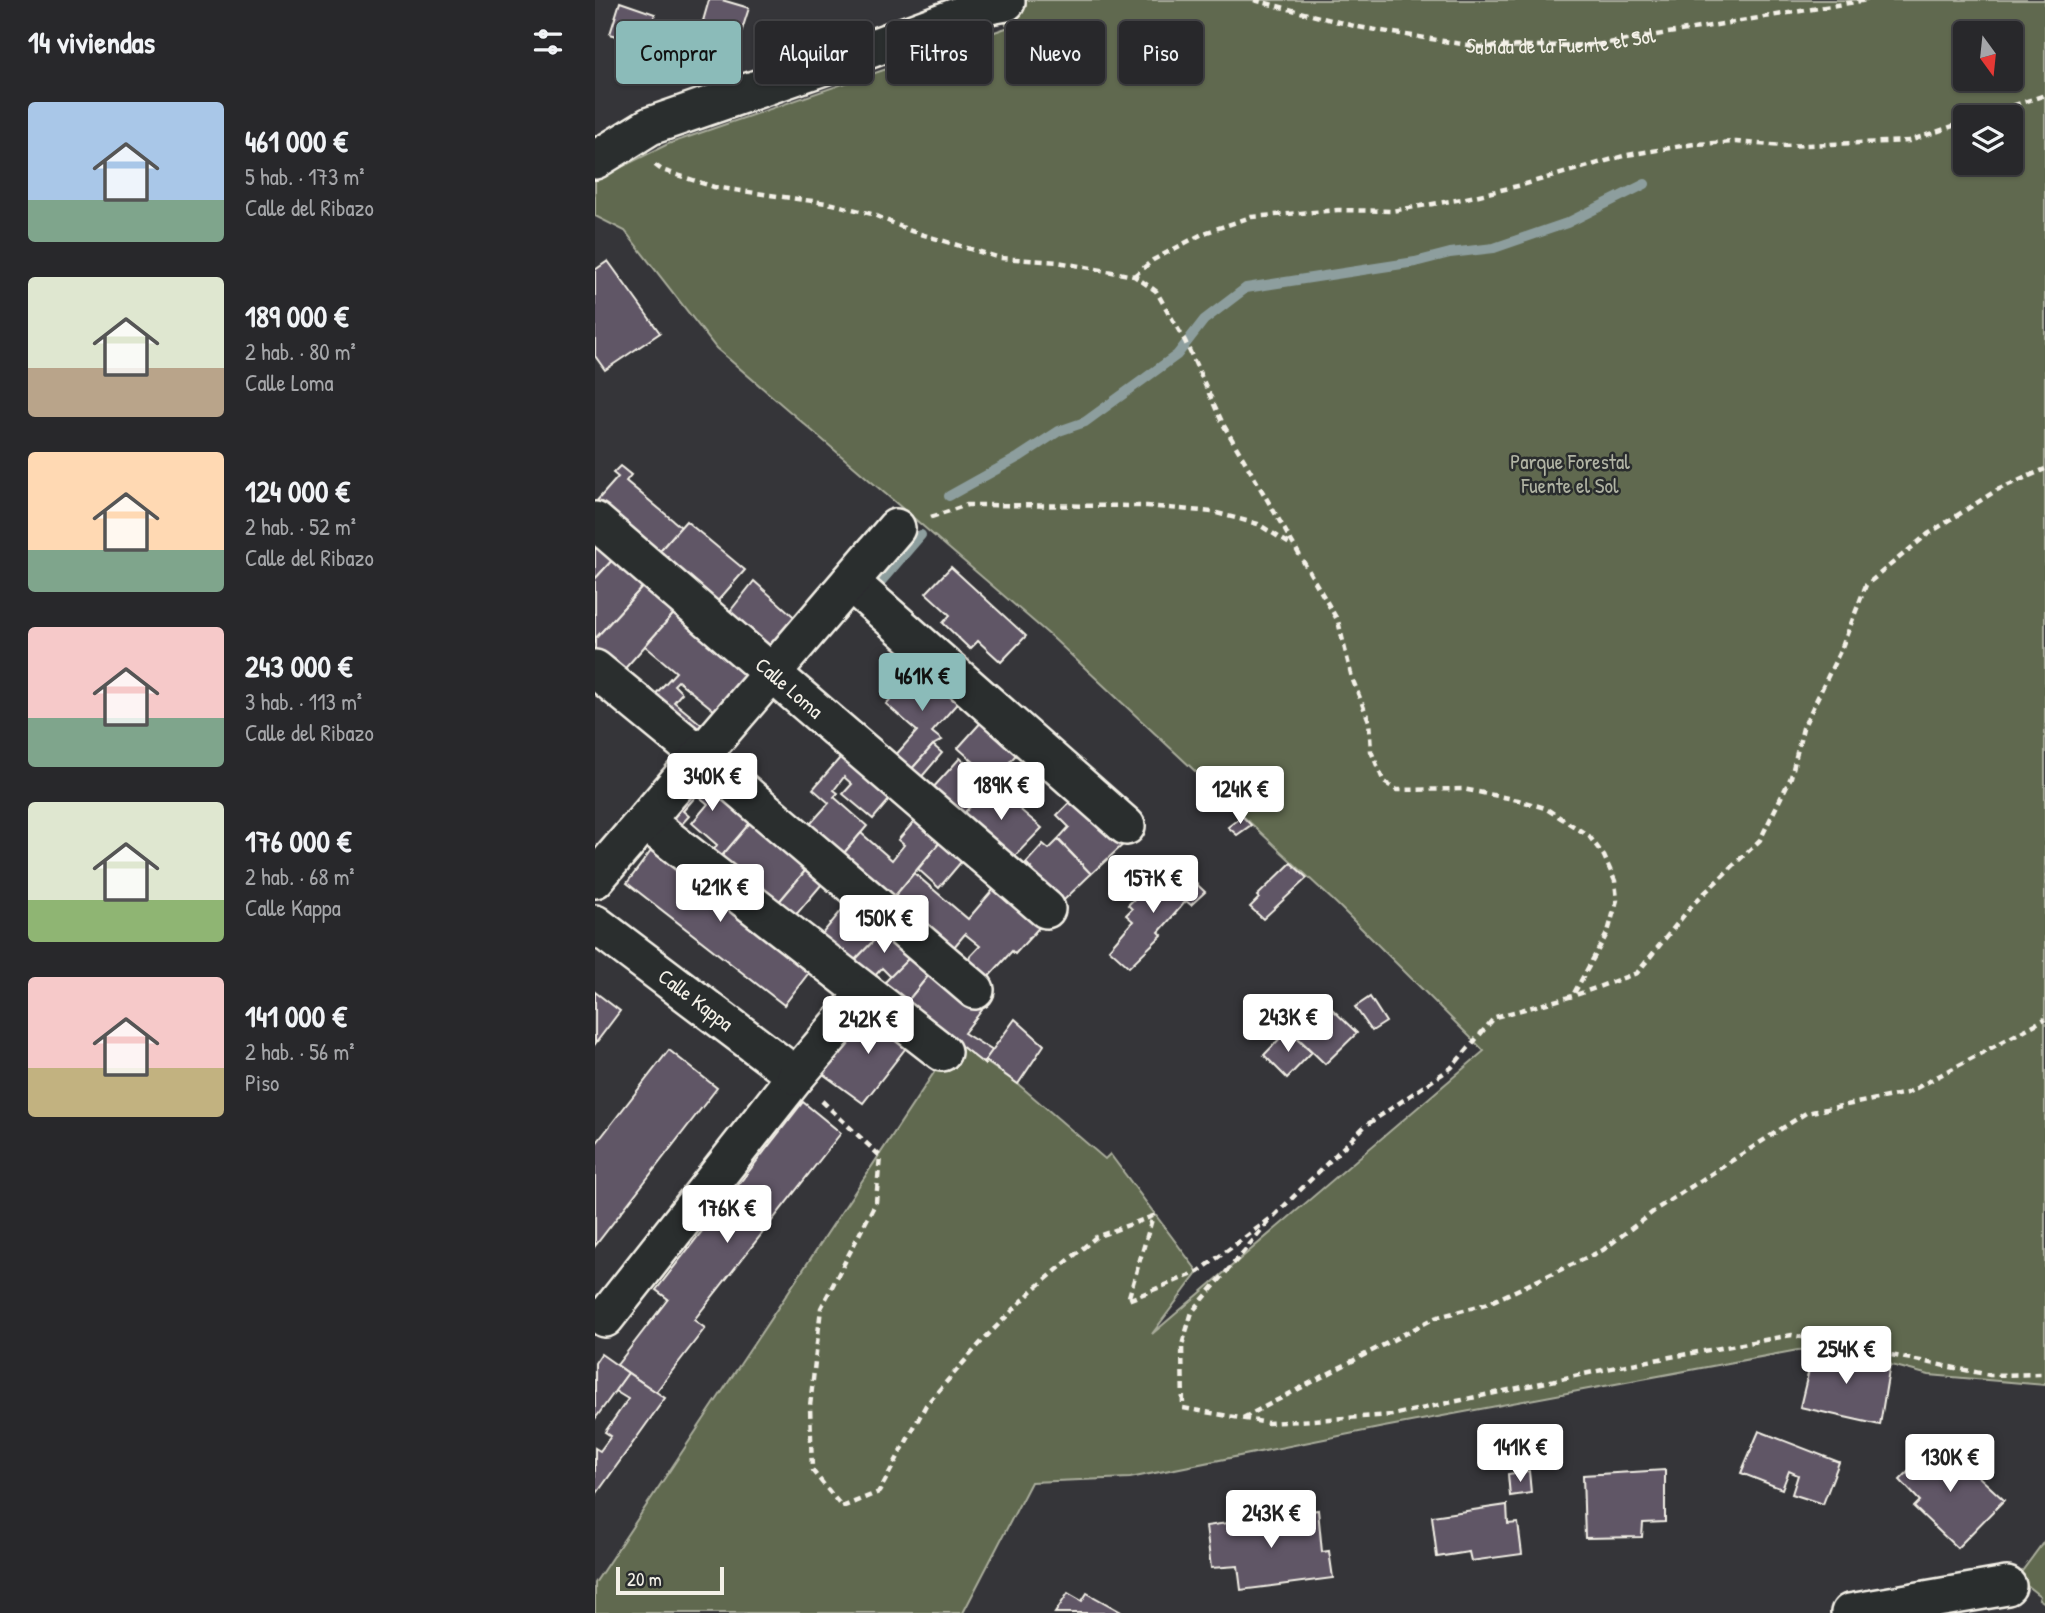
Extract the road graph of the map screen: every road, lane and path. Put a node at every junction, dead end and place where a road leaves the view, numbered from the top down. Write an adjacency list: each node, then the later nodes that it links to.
1 (1254, 0): 2 (path, Subida de la Fuente el Sol)
2 (1867, 0)
3 (983, 4): 7 (street)
4 (2045, 95): 5 (path)
5 (2015, 105)
6 (1953, 126): 9 (path)
7 (628, 140): 8 (street); 9 (path)
8 (595, 160)
9 (1134, 276): 13 (path)
10 (2045, 469): 25 (path)
11 (595, 520): 16 (street, Calle Loma)
12 (896, 528): 13 (path); 14 (street)
13 (1294, 547): 25 (path)
14 (850, 582): 16 (street); 19 (street)
15 (595, 669): 17 (street)
16 (773, 672): 17 (street); 21 (street, Calle Loma)
17 (701, 756): 18 (street); 23 (street)
18 (645, 821): 20 (street); 24 (street)
19 (1126, 826)
20 (595, 879)
21 (1046, 909)
22 (595, 924): 28 (street, Calle Kappa)
23 (975, 990)
24 (866, 993): 27 (street); 28 (street)
25 (1573, 996): 29 (path)
26 (2045, 1019): 32 (path)
27 (942, 1052)
28 (796, 1076): 29 (path); 30 (street)
29 (1274, 1216): 32 (path)
30 (605, 1318)
31 (2045, 1374): 32 (path)
32 (1242, 1418)
33 (2007, 1586): 34 (street)
34 (1850, 1613)

